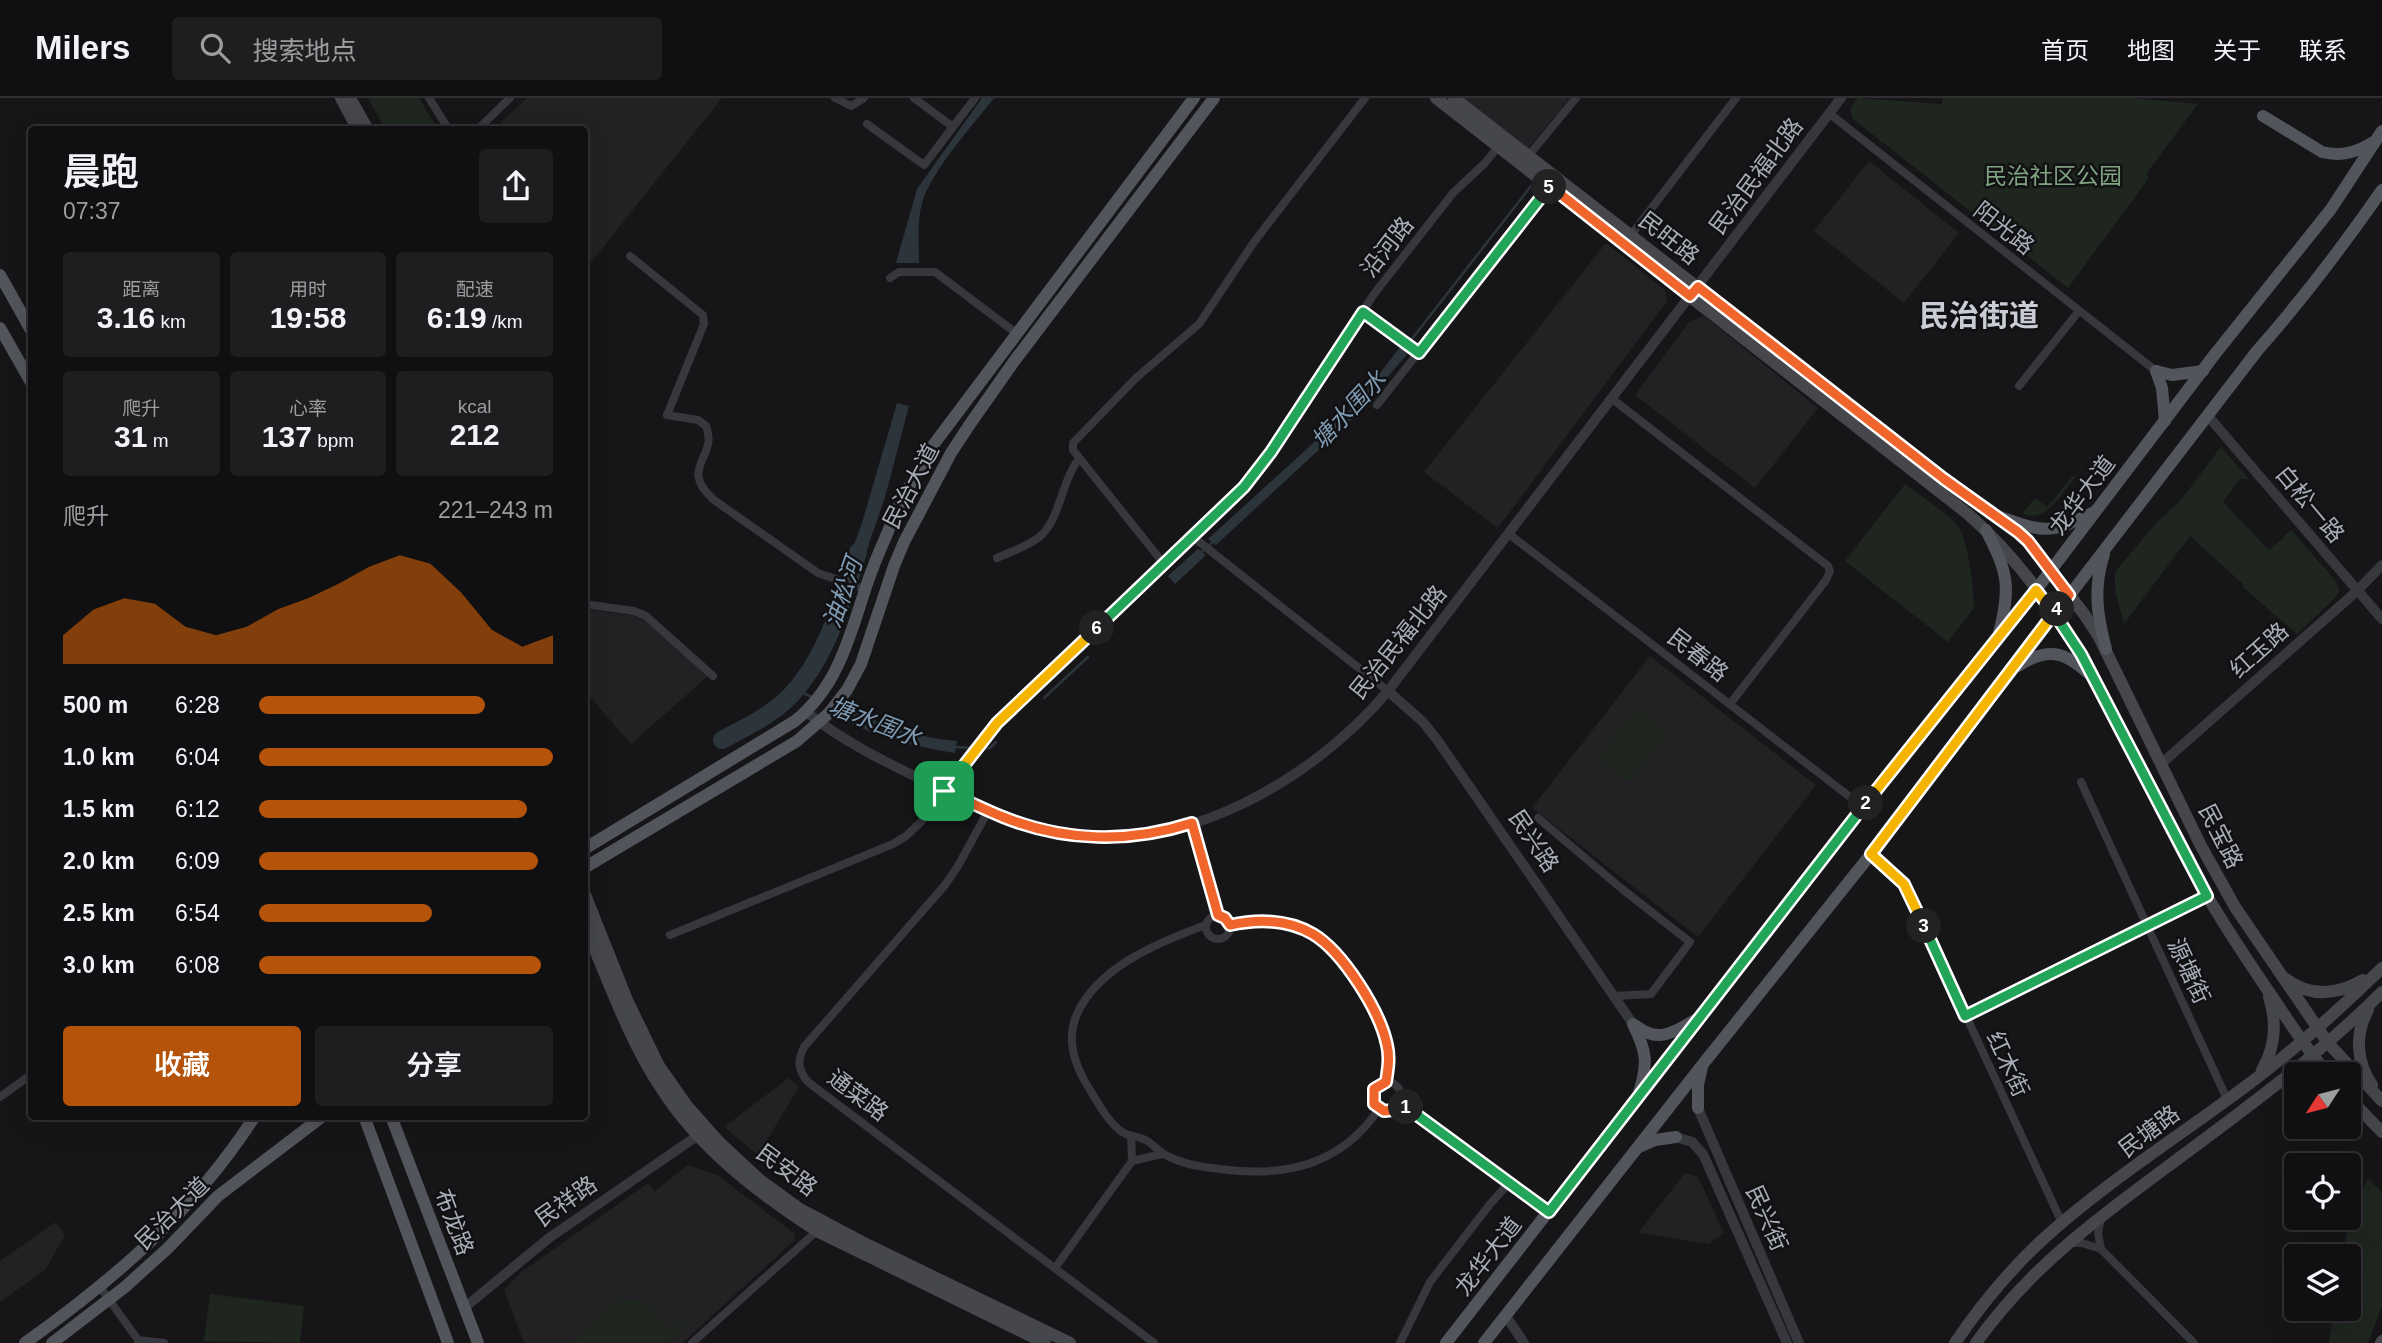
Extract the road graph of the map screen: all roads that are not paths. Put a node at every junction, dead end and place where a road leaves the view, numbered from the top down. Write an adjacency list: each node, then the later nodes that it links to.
1 (341, 98): 20 (main road)
2 (350, 98): 21 (main road)
3 (429, 98): 22 (street)
4 (835, 98): 5 (street)
5 (864, 98)
6 (914, 98): 24 (street)
7 (975, 98): 24 (street)
8 (1194, 98): 39 (main road, 民治大道)
9 (1214, 98): 75 (main road, 民治大道)
10 (1365, 98): 49 (street)
11 (1437, 98): 26 (main road, 民旺路)
12 (1454, 98): 26 (main road, 民旺路)
13 (1576, 98): 27 (street)
14 (1736, 98): 30 (street)
15 (1841, 98): 17 (street, 民治民福北路)
16 (507, 99): 23 (street)
17 (1829, 114): 34 (street, 民治民福北路); 35 (street, 阳光路)
18 (2263, 116): 25 (main road)
19 (867, 124): 24 (street)
20 (356, 126)
21 (366, 126)
22 (446, 126)
23 (481, 126)
24 (953, 127)
25 (2379, 136): 42 (main road, 龙华大道)
26 (1502, 143): 27 (main road, 民旺路); 36 (street, 沿河路)
27 (1525, 160): 28 (main road, 民旺路)
28 (1553, 181): 30 (main road, 民旺路); 34 (main road, 民旺路); 40 (street)
29 (2382, 190): 47 (main road)
30 (1631, 235): 34 (main road, 民旺路)
31 (630, 256): 60 (street)
32 (0, 275): 37 (main road)
33 (890, 278): 39 (street)
34 (1694, 292): 45 (street, 民治民福北路); 51 (main road, 民旺路); 52 (main road, 民旺路)
35 (2079, 311): 41 (street, 阳光路); 44 (street)
36 (1363, 312): 40 (street); 54 (street, 沿河路)
37 (28, 324)
38 (0, 328): 43 (main road)
39 (1016, 333): 60 (main road, 民治大道)
40 (1416, 350): 46 (street)
41 (2156, 371): 42 (main road); 48 (main road)
42 (2203, 371): 48 (main road, 龙华大道)
43 (28, 377)
44 (2019, 386)
45 (1611, 398): 53 (street, 民治民福北路); 73 (street)
46 (1377, 405)
47 (2208, 416): 55 (main road); 62 (street, 白松一路)
48 (2165, 421): 50 (main road, 龙华大道)
49 (1079, 458): 56 (street); 57 (street)
50 (2097, 510): 51 (main road); 59 (main road, 龙华大道)
51 (2000, 517): 59 (main road, 民旺路)
52 (1986, 530): 61 (main road, 民旺路); 67 (main road)
53 (1509, 534): 72 (street, 民治民福北路); 73 (street, 民春路)
54 (1195, 538): 57 (street, 沿河路); 72 (street)
55 (2107, 545): 63 (main road); 68 (main road)
56 (997, 558)
57 (1164, 564): 78 (street, 沿河路)
58 (2382, 565): 62 (street, 红玉路)
59 (2051, 571): 61 (main road, 龙华大道); 63 (main road, 民宝路)
60 (860, 587): 74 (main road, 民治大道)
61 (2036, 590): 65 (main road, 民宝路); 67 (main road, 龙华大道)
62 (2357, 591): 66 (street, 白松一路); 76 (street, 红玉路)
63 (2069, 595): 65 (main road); 68 (main road, 民宝路)
64 (588, 605): 70 (street)
65 (2054, 613): 69 (main road); 71 (main road, 民宝路)
66 (2382, 619)
67 (1998, 639): 79 (main road, 龙华大道)
68 (2106, 649): 76 (main road, 民宝路)
69 (2009, 672): 71 (main road); 86 (main road)
70 (713, 676)
71 (2095, 679): 88 (main road, 民宝路)
72 (1388, 691): 82 (street, 民治民福北路); 98 (street, 民兴路)
73 (1730, 704): 79 (street, 民春路)
74 (809, 708): 75 (street, 民治民福北路); 83 (main road, 民治大道)
75 (820, 722): 78 (street, 民治民福北路); 87 (main road, 民治大道)
76 (2162, 763): 96 (main road, 民宝路)
77 (2081, 782): 93 (street, 源塘街)
78 (944, 791): 80 (street, 民治民福北路); 94 (street, 沿河路)
79 (1863, 807): 100 (main road, 龙华大道)
80 (988, 811): 82 (street, 民治民福北路); 140 (street, 通菜路)
81 (1538, 818): 98 (street)
82 (1192, 823): 89 (street)
83 (600, 840): 84 (main road); 85 (main road, 民治大道)
84 (588, 842)
85 (588, 847)
86 (1871, 854): 101 (street, 红木街); 107 (main road)
87 (588, 868)
88 (2207, 896): 93 (street); 97 (main road, 民宝路)
89 (1218, 915): 91 (street); 92 (street)
90 (588, 919): 127 (main road, 民安路); 153 (main road, 民安路)
91 (1206, 925): 92 (street); 128 (street)
92 (1230, 925): 111 (street)
93 (2147, 925): 101 (street); 115 (street, 源塘街)
94 (670, 935)
95 (2379, 971): 96 (main road); 103 (main road, 民塘路)
96 (2279, 974): 103 (main road, 民宝路)
97 (2265, 987): 104 (main road, 民宝路); 109 (main road)
98 (1614, 996): 102 (street, 民兴路)
99 (2378, 996): 105 (main road, 民塘路); 117 (main road)
100 (1701, 1016): 102 (main road); 116 (main road, 龙华大道)
101 (1965, 1016): 136 (street, 红木街)
102 (1633, 1024): 116 (main road)
103 (2317, 1028): 104 (main road, 民塘路); 105 (main road, 民宝路)
104 (2301, 1040): 106 (main road, 民宝路); 109 (main road, 民塘路)
105 (2328, 1043): 106 (main road, 民塘路); 117 (main road, 民宝路)
106 (2312, 1055): 108 (main road, 民宝路); 113 (main road, 民塘路)
107 (1707, 1059): 119 (main road); 130 (main road)
108 (2318, 1062)
109 (2259, 1076): 115 (main road, 民塘路)
110 (28, 1077): 114 (street)
111 (1386, 1082): 118 (street); 120 (street)
112 (2284, 1085): 113 (main road)
113 (2270, 1090): 135 (main road, 民塘路)
114 (0, 1097)
115 (2227, 1099): 136 (main road, 民塘路)
116 (1637, 1100): 134 (main road, 龙华大道)
117 (2382, 1101)
118 (1400, 1103): 120 (street); 133 (street)
119 (1698, 1108): 160 (street, 民兴街)
120 (1379, 1109): 131 (street)
121 (2361, 1111): 126 (main road)
122 (252, 1120): 141 (main road, 民治大道)
123 (318, 1120): 142 (main road, 民治大道)
124 (365, 1120): 149 (main road, 布龙路)
125 (393, 1120): 143 (main road, 布龙路)
126 (2382, 1132)
127 (697, 1136): 137 (main road, 民安路); 143 (street, 民祥路)
128 (1131, 1136): 131 (street); 132 (street)
129 (1676, 1137): 130 (main road); 159 (street, 民兴街)
130 (1634, 1152): 144 (main road)
131 (1162, 1154): 132 (street)
132 (1132, 1161): 140 (street)
133 (1510, 1182): 134 (street); 155 (street)
134 (1549, 1212): 156 (main road, 龙华大道)
135 (2103, 1214): 138 (main road, 民塘路); 139 (street)
136 (2062, 1223): 161 (main road, 民塘路)
137 (817, 1231): 151 (street); 152 (main road, 民安路)
138 (2066, 1244): 139 (street); 162 (main road, 民塘路)
139 (2101, 1249): 163 (street)
140 (1055, 1268): 154 (street, 通菜路)
141 (100, 1287): 142 (street); 146 (main road, 民治大道)
142 (108, 1300): 145 (street); 147 (main road, 民治大道)
143 (464, 1308): 150 (main road, 布龙路)
144 (1506, 1316): 157 (main road); 158 (street)
145 (138, 1341): 148 (street)
146 (25, 1343)
147 (52, 1343)
148 (164, 1343)
149 (448, 1343)
150 (478, 1343)
151 (692, 1343)
152 (1045, 1343)
153 (1070, 1343)
154 (1154, 1343)
155 (1400, 1343)
156 (1446, 1343)
157 (1484, 1343)
158 (1524, 1343)
159 (1787, 1343)
160 (1799, 1343)
161 (1955, 1343)
162 (1976, 1343)
163 (2194, 1343)

